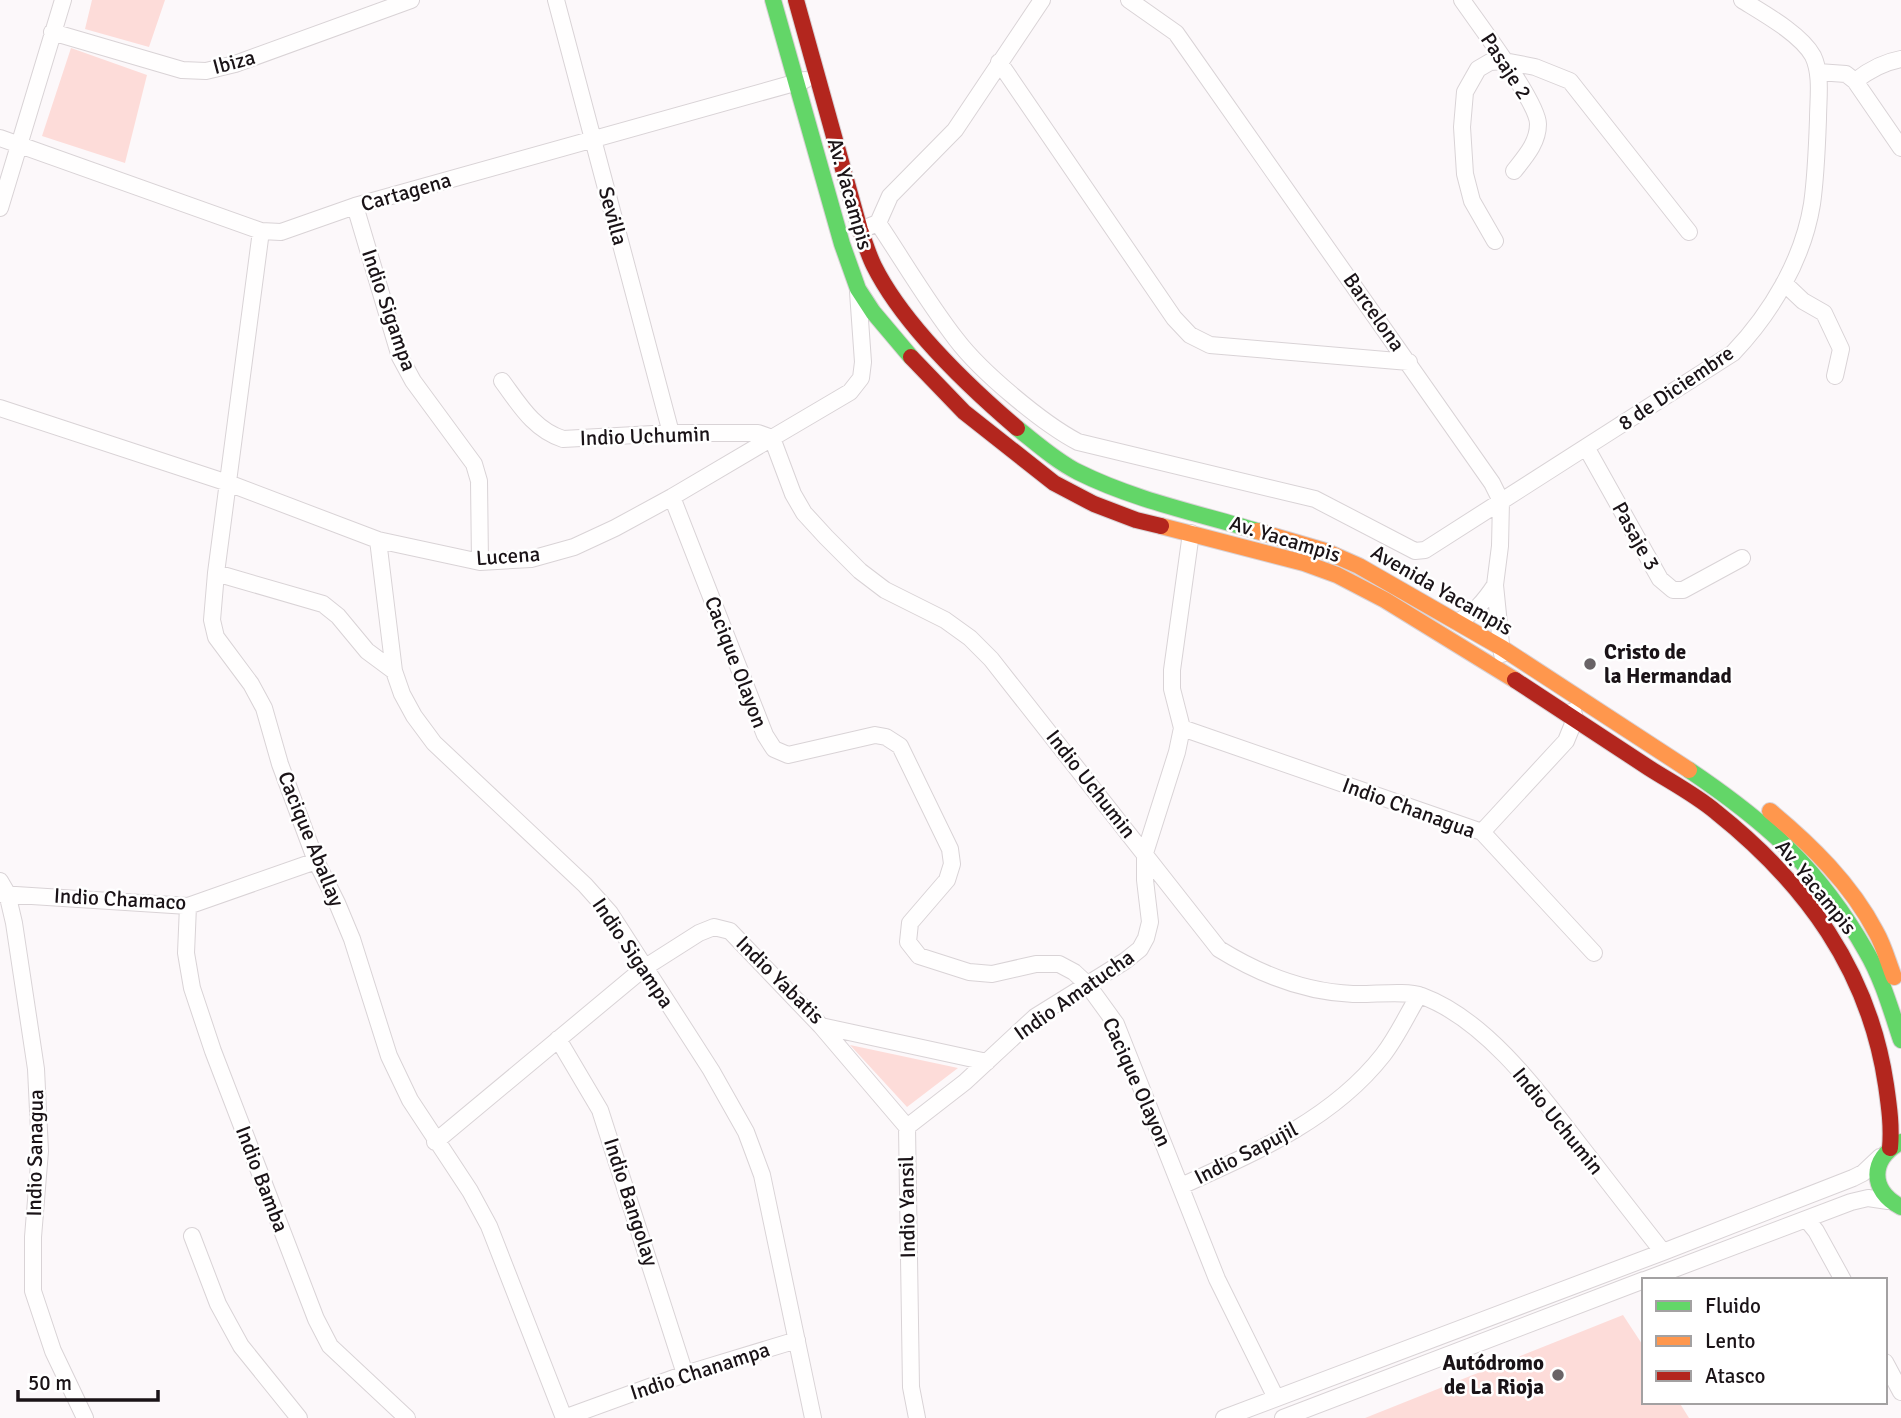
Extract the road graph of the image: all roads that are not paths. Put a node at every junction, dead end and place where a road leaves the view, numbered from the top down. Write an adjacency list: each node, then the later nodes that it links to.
1 (63, 0): 10 (street)
2 (411, 0): 10 (street, Ibiza)
3 (556, 0): 19 (street, Sevilla)
4 (773, 0): 17 (street, Av. Yacampis)
5 (796, 0): 15 (street, Avenida Yacampis)
6 (1042, 0): 13 (street)
7 (1129, 0): 32 (street, Barcelona)
8 (1462, 0): 12 (street, Pasaje 2)
9 (1742, 0): 14 (street)
10 (52, 32): 20 (street)
11 (1901, 59): 16 (street)
12 (1504, 61): 22 (street, Pasaje 2); 28 (street); 29 (street)
13 (999, 62): 25 (street); 32 (street)
14 (1818, 72): 16 (street); 30 (street, 8 de Diciembre)
15 (818, 77): 17 (street, Cartagena); 26 (street, Avenida Yacampis)
16 (1855, 81): 21 (street)
17 (795, 82): 19 (street, Cartagena); 31 (street, Av. Yacampis)
18 (0, 138): 20 (street, Cartagena)
19 (593, 139): 23 (street, Cartagena); 36 (street, Sevilla)
20 (19, 145): 24 (street); 27 (street, Cartagena)
21 (1901, 148)
22 (1514, 171)
23 (355, 206): 27 (street, Cartagena); 45 (street, Indio Sigampa)
24 (0, 208)
25 (878, 223): 26 (street); 41 (street, 8 de Diciembre)
26 (860, 230): 48 (street, Avenida Yacampis)
27 (261, 231): 39 (street, Cacique Aballay)
28 (1689, 232)
29 (1495, 241)
30 (1784, 283): 33 (street); 38 (street, 8 de Diciembre)
31 (858, 289): 37 (street, Lucena); 42 (street, Av. Yacampis)
32 (1409, 362): 41 (street, Barcelona)
33 (1835, 376)
34 (502, 381): 36 (street, Indio Uchumin)
35 (0, 408): 39 (street, Lucena)
36 (671, 433): 37 (street, Indio Uchumin)
37 (772, 438): 40 (street, Lucena); 57 (street, Indio Uchumin)
38 (1586, 447): 41 (street, 8 de Diciembre); 44 (street, Pasaje 3)
39 (228, 483): 43 (street, Lucena); 46 (street, Cacique Aballay)
40 (671, 497): 45 (street, Lucena); 63 (street, Cacique Olayon)
41 (1501, 501): 47 (street, Barcelona)
42 (1191, 533): 51 (street, Av. Yacampis); 54 (street, Indio Amatucha)
43 (378, 540): 45 (street, Lucena); 50 (street, Indio Sigampa)
44 (1742, 558)
45 (480, 562)
46 (216, 573): 50 (street); 58 (street, Cacique Aballay)
47 (1495, 584): 48 (street); 49 (street, Barcelona)
48 (1457, 622): 49 (street, Avenida Yacampis)
49 (1502, 648): 51 (street, Barcelona); 52 (street, Avenida Yacampis)
50 (394, 671): 62 (street, Indio Sigampa)
51 (1501, 671): 53 (street, Av. Yacampis)
52 (1569, 691): 53 (street); 55 (street, Avenida Yacampis)
53 (1575, 719): 56 (street); 72 (street, Av. Yacampis)
54 (1182, 728): 56 (street, Indio Chanagua); 57 (street, Indio Amatucha)
55 (1691, 771): 65 (street); 68 (street, Avenida Yacampis)
56 (1482, 832): 61 (street, Indio Chanagua)
57 (1145, 853): 63 (street, Indio Amatucha); 64 (street, Indio Uchumin)
58 (316, 861): 60 (street, Indio Chamaco); 71 (street, Cacique Aballay)
59 (2, 889): 60 (street, Indio Chamaco); 86 (street, Indio Sanagua)
60 (188, 906): 88 (street, Indio Bamba)
61 (1594, 953)
62 (644, 968): 66 (street, Indio Yabatis); 67 (street, Indio Yabatis); 81 (street, Indio Sigampa)
63 (1087, 984): 69 (street, Indio Amatucha); 73 (street, Cacique Olayon)
64 (1419, 995): 73 (street, Indio Sapujil); 77 (street, Indio Uchumin)
65 (1901, 996)
66 (821, 1026): 69 (street, Indio Yabatis); 70 (street, Indio Yansil)
67 (558, 1039): 71 (street, Indio Yabatis); 83 (street, Indio Bangolay)
68 (1901, 1040)
69 (987, 1062): 70 (street, Indio Amatucha)
70 (907, 1127): 91 (street, Indio Yansil)
71 (435, 1142): 89 (street, Cacique Aballay)
72 (1891, 1148): 74 (street, Av. Yacampis); 77 (street)
73 (1181, 1186): 85 (street, Cacique Olayon)
74 (1897, 1208): 75 (street)
75 (1807, 1220): 78 (street); 79 (street)
76 (192, 1236): 87 (street)
77 (1663, 1252): 85 (street)
78 (1649, 1278)
79 (1842, 1278)
80 (1642, 1281): 93 (street)
81 (797, 1339): 83 (street, Indio Chanampa); 90 (street, Indio Sigampa)
82 (1887, 1366): 84 (street)
83 (685, 1374): 89 (street, Indio Chanampa)
84 (1901, 1392)
85 (1276, 1398): 92 (street)
86 (85, 1418)
87 (299, 1418)
88 (407, 1418)
89 (564, 1418)
90 (813, 1418)
91 (917, 1418)
92 (1224, 1418)
93 (1283, 1418)

